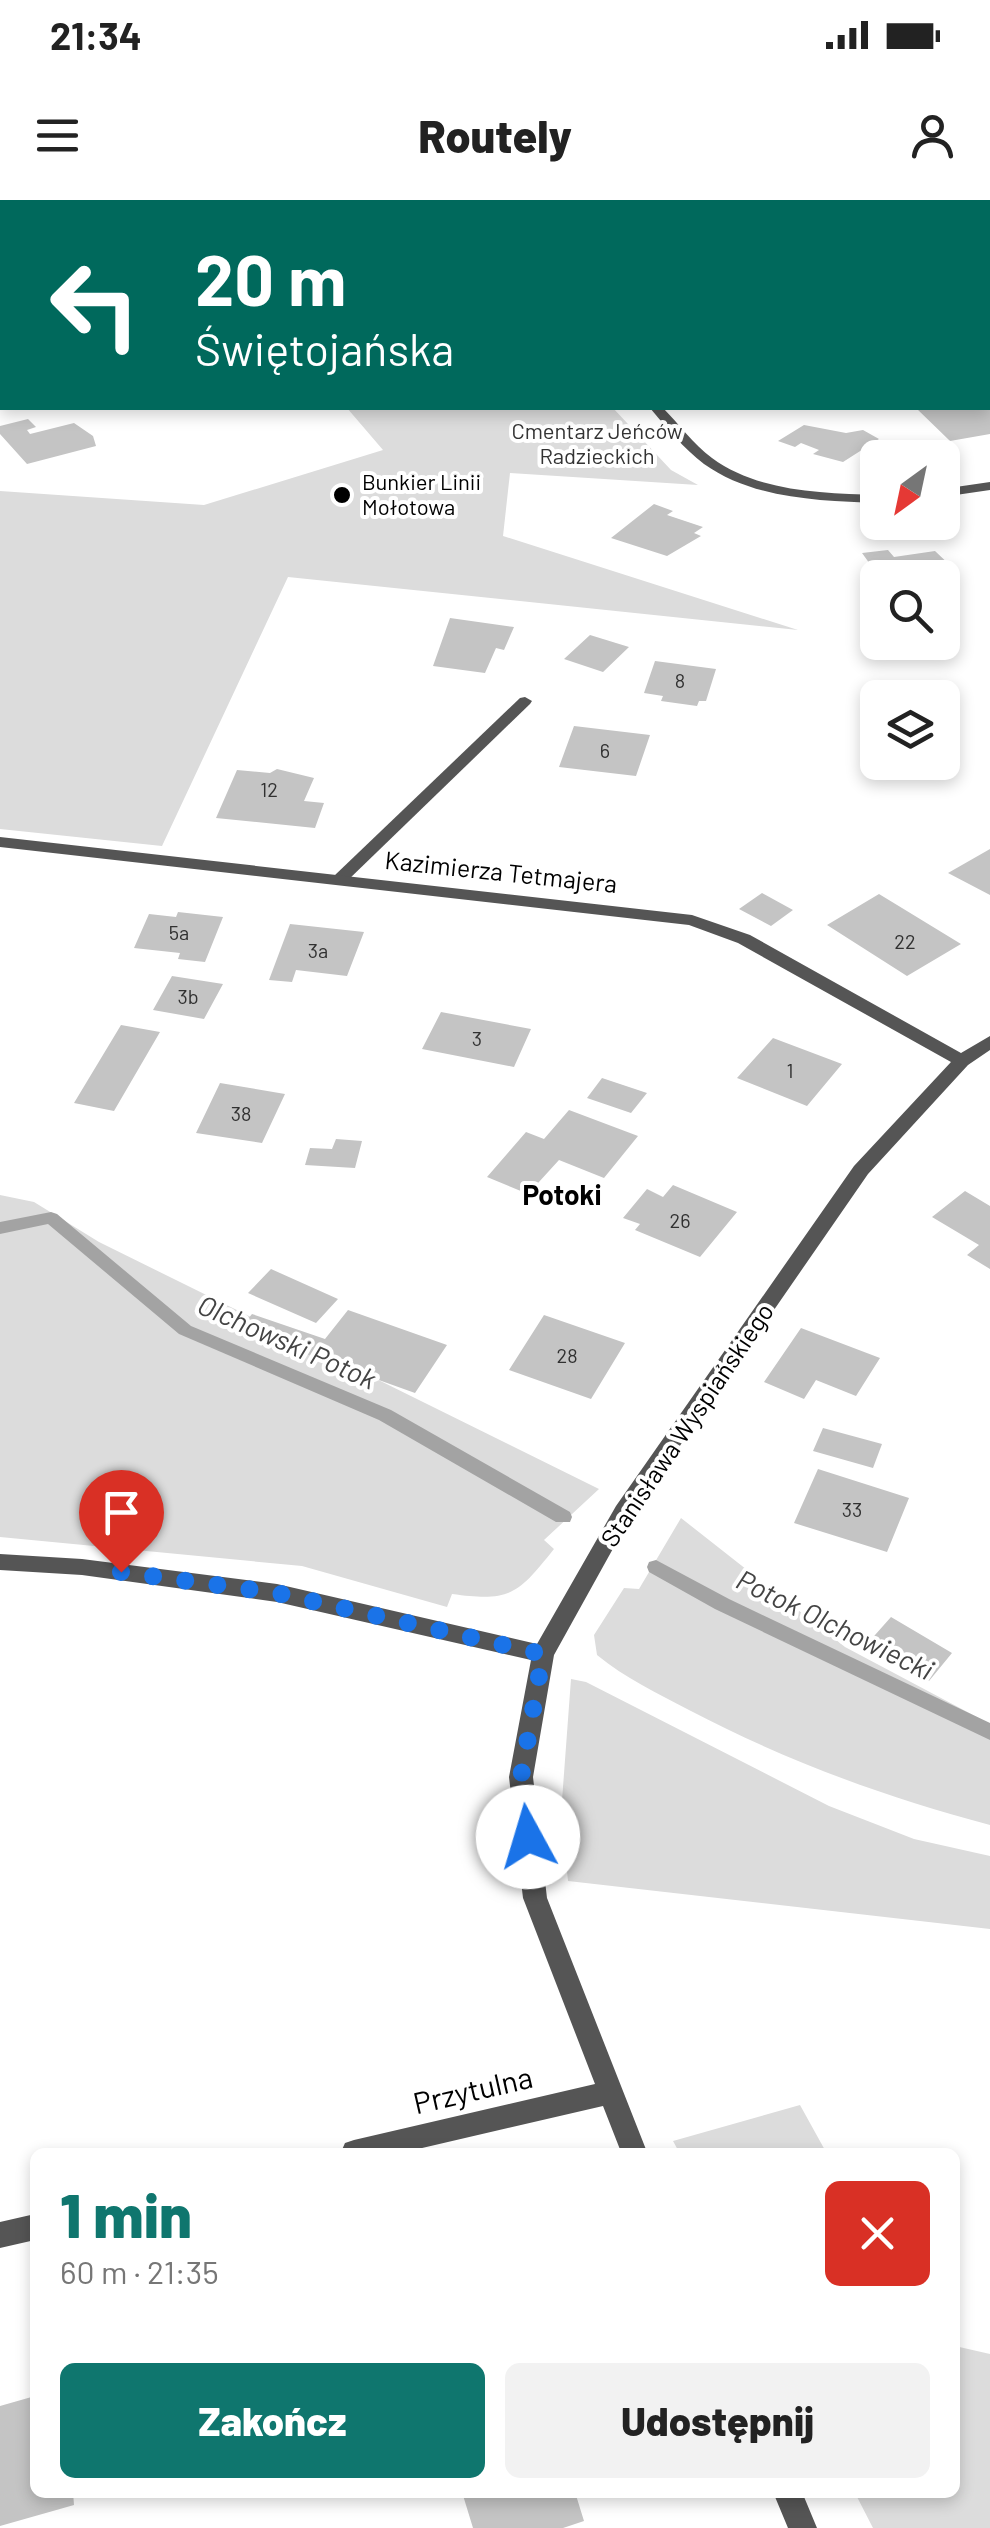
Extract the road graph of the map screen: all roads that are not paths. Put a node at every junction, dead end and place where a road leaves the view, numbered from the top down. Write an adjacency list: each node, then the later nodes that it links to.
1 (659, 410): 4 (street)
2 (990, 486): 3 (street)
3 (960, 490)
4 (860, 499)
5 (525, 701): 7 (street)
6 (0, 842): 7 (street, Kazimierza Tetmajera)
7 (340, 879): 9 (street, Kazimierza Tetmajera)
8 (990, 1042): 9 (street, Stanisława Wyspiańskiego)
9 (962, 1061): 11 (street, Stanisława Wyspiańskiego)
10 (0, 1562): 11 (street)
11 (543, 1654): 12 (street, Stanisława Wyspiańskiego)
12 (608, 2094): 13 (street, Przytulna); 14 (street, Stanisława Wyspiańskiego)
13 (372, 2148)
14 (632, 2148)
15 (30, 2228): 16 (street)
16 (0, 2235)
17 (790, 2498): 18 (street)
18 (803, 2528)

